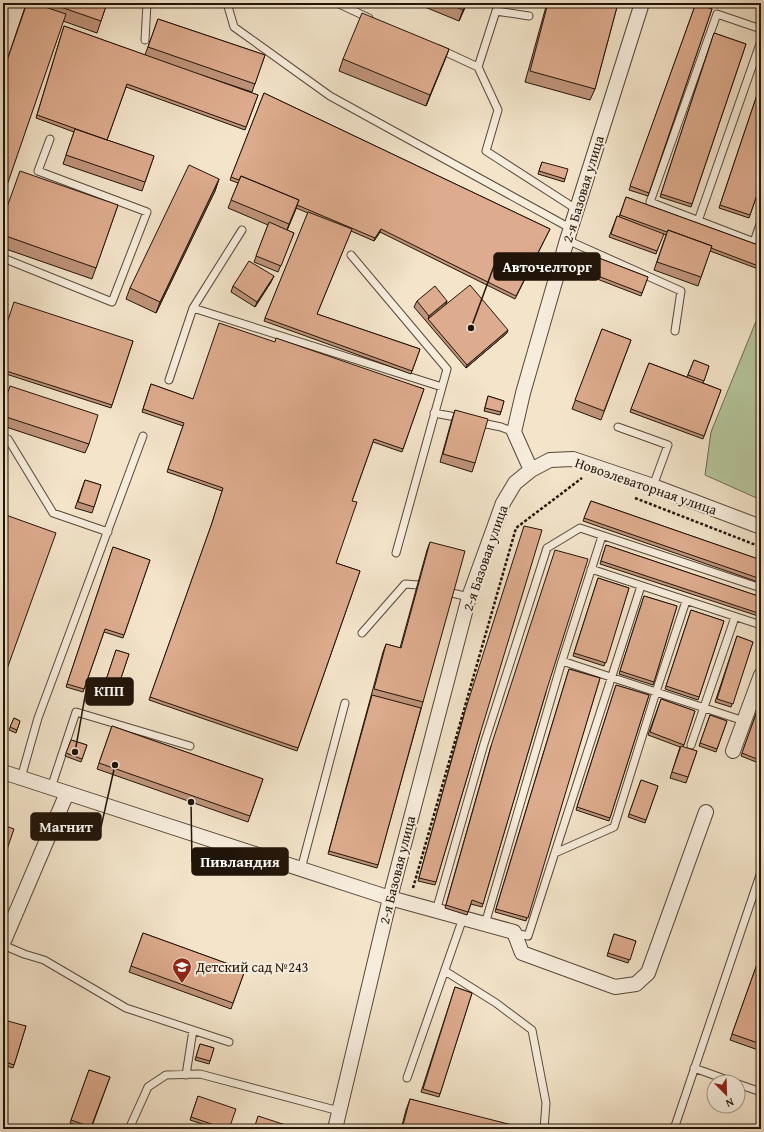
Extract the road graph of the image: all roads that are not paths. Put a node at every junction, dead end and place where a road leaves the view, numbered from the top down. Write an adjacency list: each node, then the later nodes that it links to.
1 (147, 3): 8 (lane)
2 (227, 3): 17 (lane)
3 (337, 3): 6 (lane)
4 (642, 3): 13 (street, 2-я Базовая улица)
5 (529, 16): 11 (lane)
6 (379, 22)
7 (761, 29): 14 (lane)
8 (145, 40)
9 (761, 41): 14 (lane)
10 (429, 45): 11 (lane)
11 (478, 67): 13 (lane)
12 (50, 138): 19 (lane)
13 (576, 209): 17 (street, 2-я Базовая улица)
14 (698, 220): 15 (lane)
15 (761, 221)
16 (242, 230): 20 (lane)
17 (569, 234): 21 (lane); 26 (street, 2-я Базовая улица)
18 (352, 255): 23 (lane)
19 (3, 258)
20 (193, 308): 22 (lane); 23 (lane)
21 (675, 331)
22 (169, 380)
23 (442, 387): 24 (lane)
24 (434, 413): 26 (lane); 34 (lane)
25 (618, 427): 30 (lane)
26 (514, 432): 29 (street)
27 (143, 436): 32 (lane)
28 (8, 439): 32 (lane)
29 (531, 470): 30 (street, Новоэлеваторная улица); 40 (street, 2-я Базовая улица)
30 (653, 486): 31 (street, Новоэлеваторная улица)
31 (761, 527)
32 (108, 532): 56 (lane)
33 (602, 536): 35 (lane); 38 (lane); 64 (lane)
34 (396, 554)
35 (591, 569): 37 (lane); 45 (lane)
36 (418, 585): 44 (lane)
37 (641, 586): 41 (lane); 47 (lane)
38 (761, 588)
39 (452, 593): 40 (lane)
40 (469, 597): 63 (street, 2-я Базовая улица)
41 (686, 601): 42 (lane); 48 (lane)
42 (735, 617): 43 (lane); 50 (lane)
43 (761, 625)
44 (362, 633)
45 (562, 661): 47 (lane); 66 (lane)
46 (761, 675): 51 (street)
47 (612, 677): 48 (lane); 60 (lane)
48 (656, 692): 50 (lane); 60 (lane)
49 (345, 703): 61 (lane)
50 (704, 708): 51 (lane); 52 (lane)
51 (744, 721): 54 (street)
52 (691, 745)
53 (190, 746): 57 (lane)
54 (733, 751)
55 (3, 772): 56 (street)
56 (21, 778): 57 (street)
57 (51, 788): 58 (street)
58 (67, 793): 61 (street); 68 (street)
59 (706, 812): 67 (street)
60 (555, 853): 67 (lane)
61 (301, 869): 63 (street)
62 (761, 872): 72 (lane)
63 (390, 898): 64 (street); 78 (street, 2-я Базовая улица)
64 (436, 911): 65 (street)
65 (463, 918): 66 (street); 69 (lane)
66 (485, 924): 67 (street)
67 (514, 932)
68 (3, 944): 70 (lane)
69 (445, 971): 75 (lane); 81 (lane)
70 (193, 1030): 71 (lane); 74 (lane)
71 (229, 1042)
72 (694, 1068): 73 (lane); 82 (lane)
73 (711, 1074)
74 (186, 1075): 78 (lane); 79 (lane)
75 (407, 1078)
76 (746, 1087): 77 (lane)
77 (761, 1092)
78 (339, 1111): 80 (street, 2-я Базовая улица)
79 (129, 1129)
80 (334, 1129)
81 (544, 1129)
82 (674, 1129)

